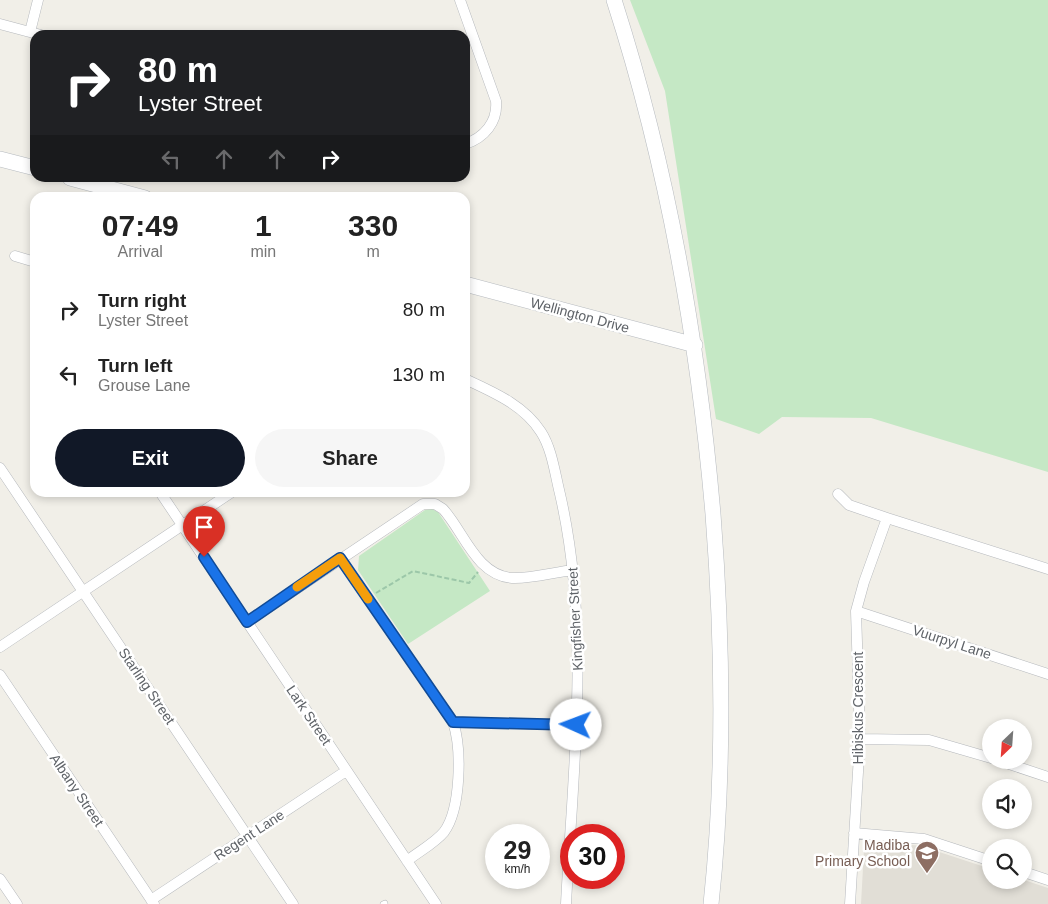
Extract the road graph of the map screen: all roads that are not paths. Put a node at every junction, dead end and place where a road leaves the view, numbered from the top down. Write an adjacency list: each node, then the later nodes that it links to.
1 (38, 0): 5 (street)
2 (460, 0): 7 (street)
3 (614, 0): 15 (main road)
4 (0, 24): 6 (street)
5 (30, 30)
6 (30, 32)
7 (470, 142)
8 (0, 158): 9 (main road)
9 (30, 167)
10 (85, 182): 11 (main road)
11 (122, 192)
12 (15, 256): 13 (street)
13 (30, 260)
14 (470, 285): 15 (main road, Wellington Drive)
15 (694, 345): 51 (main road)
16 (470, 382): 25 (street, Kingfisher Street)
17 (0, 468): 26 (street, Starling Street)
18 (838, 494): 21 (street)
19 (163, 497): 22 (street, Lark Street)
20 (224, 497): 22 (street)
21 (887, 518): 24 (street); 27 (street, Hibiskus Crescent)
22 (182, 525): 26 (street); 28 (street, Lark Street)
23 (340, 558): 25 (street); 28 (street); 32 (street)
24 (1048, 569)
25 (574, 570): 33 (street, Kingfisher Street)
26 (84, 592): 29 (street); 40 (street, Starling Street)
27 (856, 611): 30 (street, Vuurpyl Lane); 34 (street, Hibiskus Crescent)
28 (247, 622): 37 (street, Lark Street)
29 (0, 647)
30 (1048, 674)
31 (0, 675): 46 (street, Albany Street)
32 (453, 722): 33 (street); 42 (street)
33 (576, 725): 50 (street, Kingfisher Street)
34 (860, 739): 35 (street); 39 (street, Hibiskus Crescent)
35 (982, 755)
36 (1024, 769): 38 (street)
37 (346, 771): 40 (street, Regent Lane); 42 (street, Lark Street)
38 (1048, 777)
39 (854, 833): 41 (street); 52 (street, Hibiskus Crescent)
40 (248, 836): 46 (street, Regent Lane); 48 (street, Starling Street)
41 (982, 858)
42 (407, 861): 49 (street, Lark Street)
43 (1032, 875): 45 (street)
44 (0, 879): 47 (street)
45 (1048, 880)
46 (153, 902)
47 (17, 904)
48 (292, 904)
49 (436, 904)
50 (566, 904)
51 (712, 904)
52 (850, 904)

